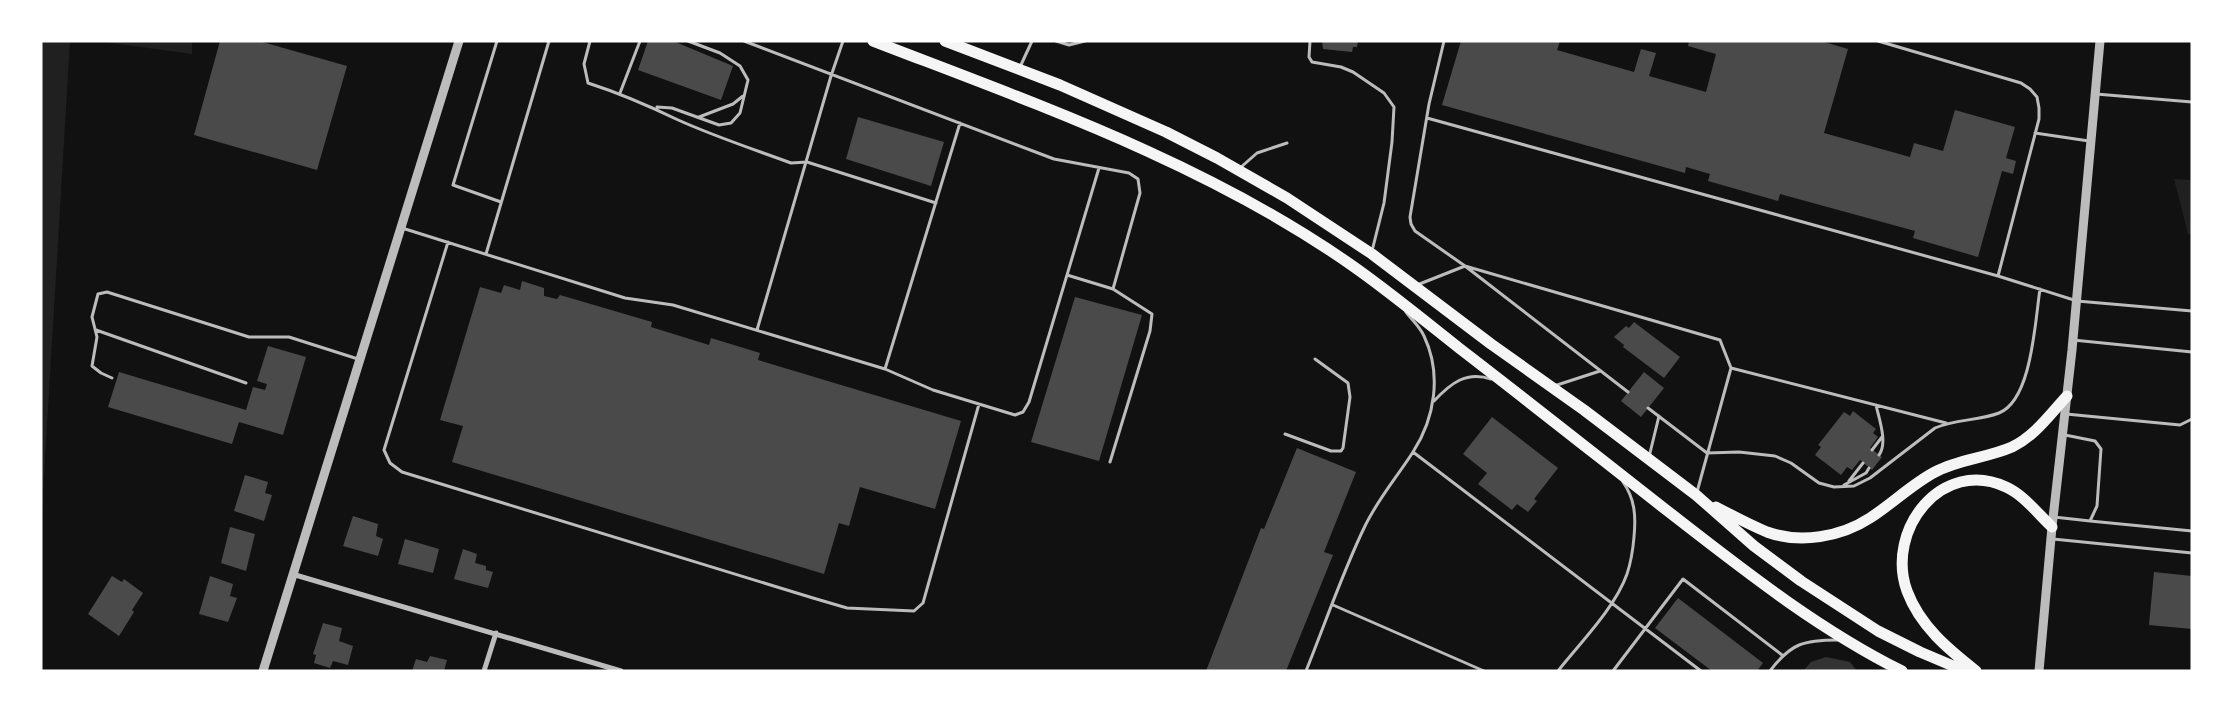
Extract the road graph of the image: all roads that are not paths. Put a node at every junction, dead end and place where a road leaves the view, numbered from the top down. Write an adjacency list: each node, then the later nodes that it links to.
1 (459, 41): 36 (street)
2 (498, 41): 34 (lane)
3 (549, 41): 34 (lane)
4 (590, 41): 20 (lane)
5 (640, 41): 20 (lane)
6 (688, 41): 22 (lane)
7 (744, 41): 19 (lane)
8 (843, 41): 19 (lane)
9 (872, 41): 46 (highway)
10 (945, 41): 18 (highway)
11 (1032, 41): 18 (lane)
12 (1056, 41): 13 (lane)
13 (1085, 41)
14 (1310, 41): 39 (lane)
15 (1444, 41): 26 (lane)
16 (1878, 41): 28 (lane)
17 (2100, 41): 21 (street)
18 (1019, 70): 33 (highway)
19 (831, 76): 27 (lane); 31 (lane)
20 (620, 93): 24 (lane)
21 (2095, 94): 23 (lane); 29 (street)
22 (744, 95): 25 (lane); 25 (lane)
23 (2192, 102)
24 (654, 107): 25 (lane); 31 (lane)
25 (699, 117)
26 (1427, 118): 40 (lane); 42 (lane)
27 (960, 123): 32 (lane); 35 (lane)
28 (2035, 133): 29 (lane); 42 (lane)
29 (2091, 142): 47 (street)
30 (1287, 143): 33 (lane)
31 (807, 162): 35 (lane); 50 (lane)
32 (1099, 168): 41 (lane); 44 (lane)
33 (1237, 170): 39 (highway)
34 (501, 202): 38 (lane)
35 (936, 203): 56 (lane)
36 (400, 228): 37 (lane); 53 (street)
37 (448, 242): 38 (lane); 65 (lane)
38 (486, 254): 50 (lane)
39 (1372, 254): 43 (highway)
40 (1465, 266): 43 (lane); 55 (lane); 57 (lane)
41 (1067, 275): 44 (lane); 65 (lane)
42 (1998, 276): 45 (lane)
43 (1415, 286): 61 (highway)
44 (1113, 289): 80 (lane)
45 (2040, 289): 47 (lane); 71 (lane)
46 (1396, 299): 60 (highway); 64 (lane)
47 (2077, 301): 48 (lane); 51 (street)
48 (2192, 311)
49 (96, 330): 53 (lane); 58 (lane); 59 (lane)
50 (757, 330): 56 (lane)
51 (2073, 340): 52 (lane); 63 (street)
52 (2192, 352)
53 (359, 359): 91 (street)
54 (1315, 359): 72 (lane)
55 (1731, 368): 66 (lane); 77 (lane)
56 (885, 369): 65 (lane)
57 (1601, 371): 61 (lane); 62 (lane)
58 (112, 378)
59 (246, 383)
60 (1504, 383): 64 (lane); 82 (highway)
61 (1551, 386): 79 (highway)
62 (1628, 392)
63 (2067, 396): 68 (street); 86 (highway)
64 (1434, 401): 76 (lane)
65 (979, 404)
66 (1876, 405): 71 (lane); 74 (lane)
67 (1648, 408): 69 (lane)
68 (2065, 414): 70 (lane); 73 (street)
69 (1659, 416): 77 (lane); 79 (lane)
70 (2192, 419)
71 (1946, 423): 85 (lane)
72 (1285, 434)
73 (2063, 435): 87 (lane); 88 (street)
74 (1882, 437): 75 (lane); 78 (lane)
75 (1872, 450)
76 (1413, 452): 92 (lane); 93 (lane)
77 (1707, 453): 85 (lane); 86 (lane)
78 (1879, 455)
79 (1648, 459): 86 (highway)
80 (1110, 462)
81 (1862, 463): 84 (lane)
82 (1612, 468): 92 (lane); 96 (highway)
83 (1869, 468): 84 (lane)
84 (1847, 484): 85 (lane)
85 (1841, 487)
86 (1698, 497): 109 (highway)
87 (2090, 521): 88 (lane); 89 (lane)
88 (2052, 528): 90 (lane); 110 (highway); 111 (street)
89 (2192, 530)
90 (2192, 553)
91 (292, 574): 95 (street); 99 (street)
92 (1612, 603): 94 (lane); 104 (lane)
93 (1333, 604): 102 (lane); 103 (lane)
94 (1646, 629): 97 (lane); 105 (lane); 106 (lane)
95 (496, 633): 100 (street); 101 (street)
96 (1845, 640): 97 (lane); 98 (highway)
97 (1782, 655): 107 (lane)
98 (1884, 666): 108 (highway)
99 (263, 671)
100 (484, 671)
101 (621, 671)
102 (1306, 671)
103 (1484, 671)
104 (1558, 671)
105 (1613, 671)
106 (1701, 671)
107 (1770, 671)
108 (1902, 671)
109 (1965, 671)
110 (1976, 671)
111 (2039, 671)

